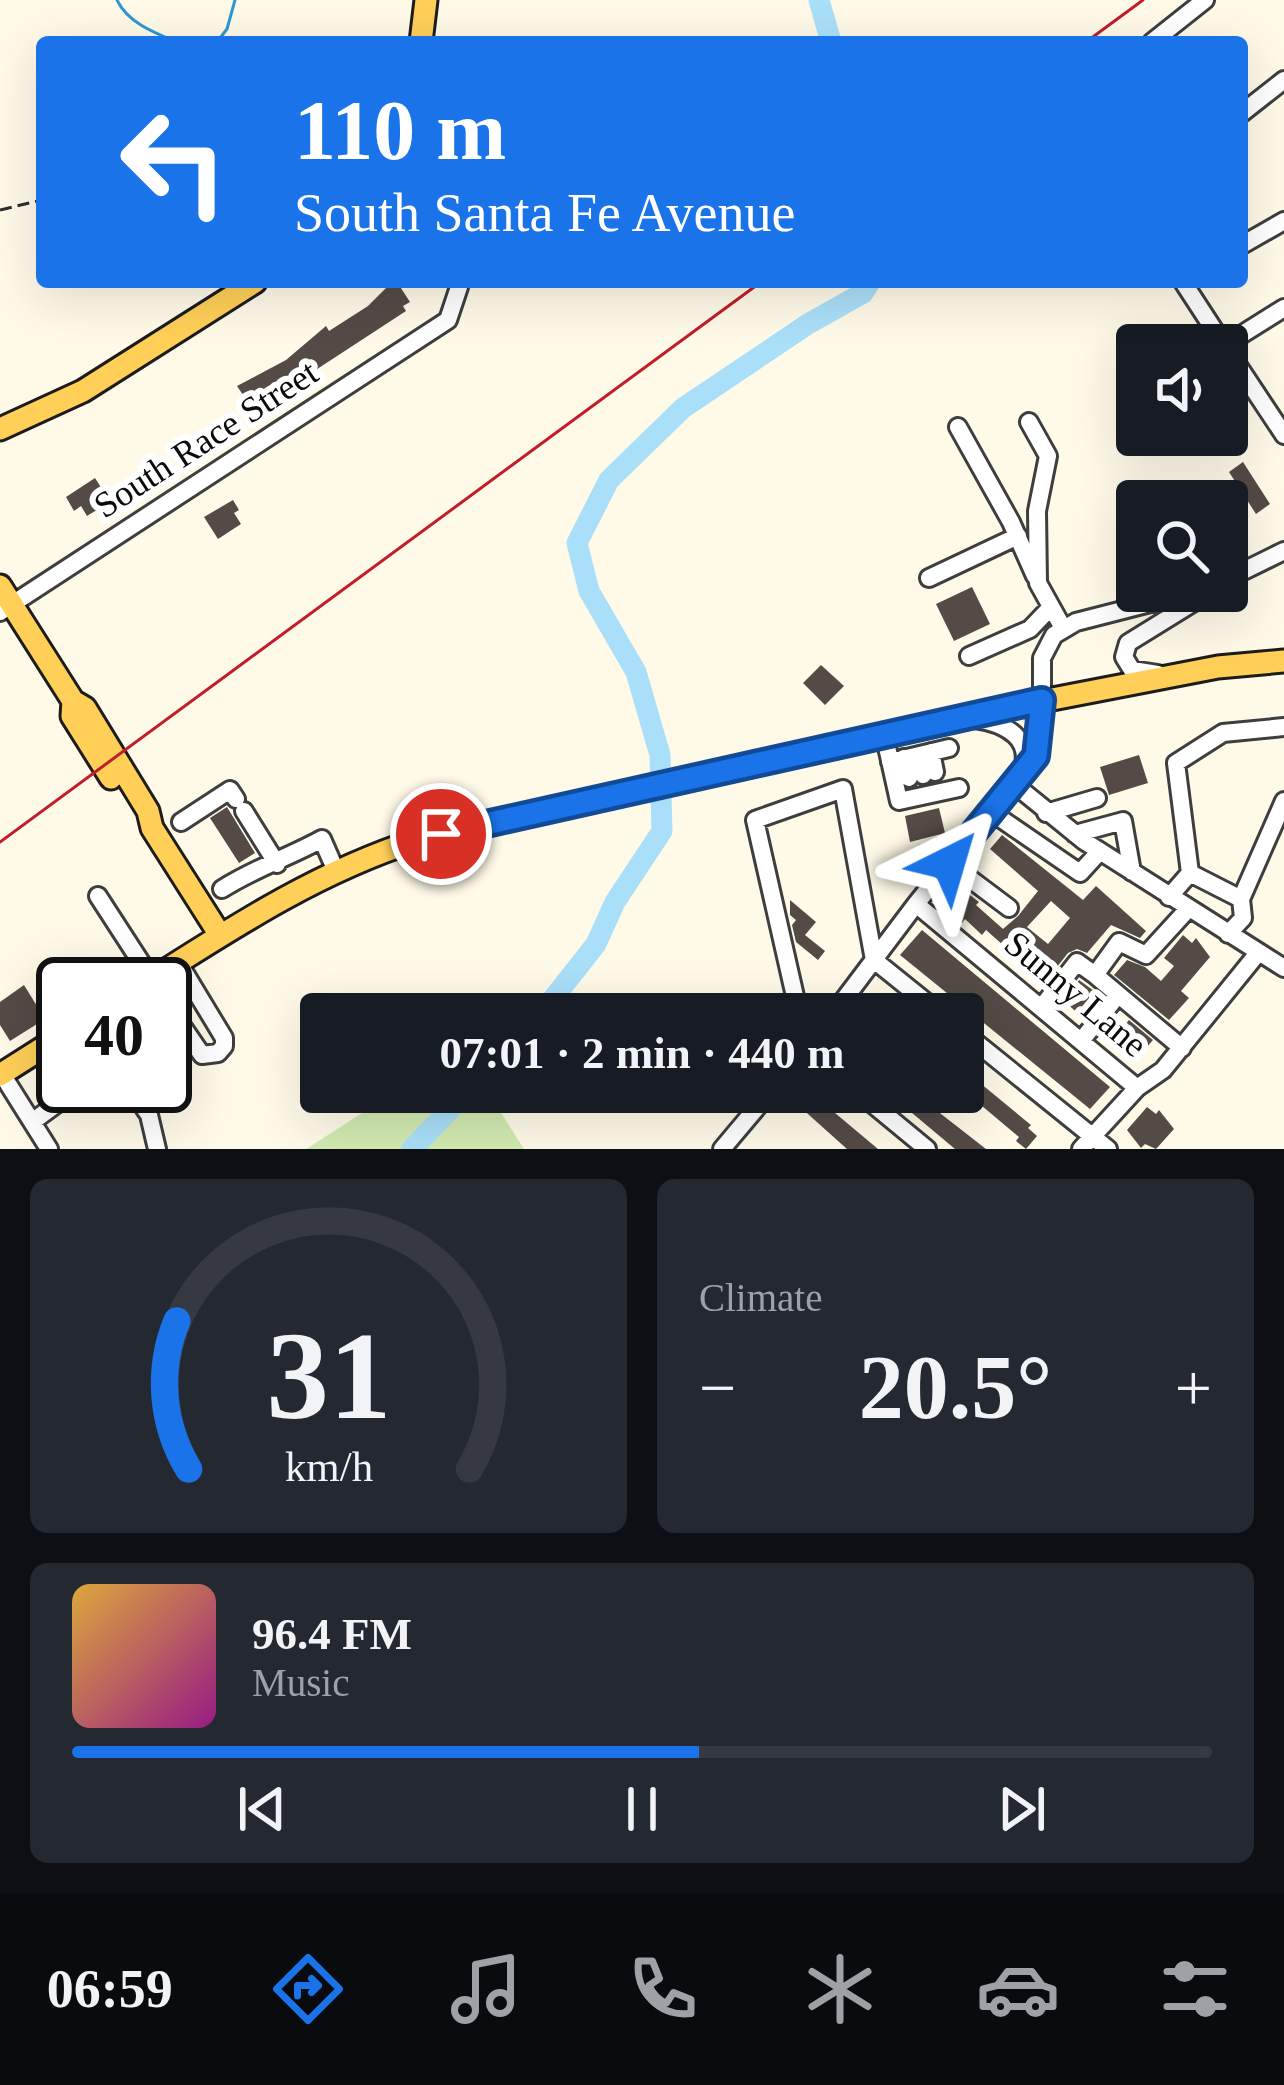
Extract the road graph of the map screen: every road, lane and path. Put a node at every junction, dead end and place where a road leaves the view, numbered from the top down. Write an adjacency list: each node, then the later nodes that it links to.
1 (426, 0): 3 (main road)
2 (1205, 0): 4 (street)
3 (422, 36)
4 (1160, 36)
5 (1284, 80): 6 (street)
6 (1248, 107)
7 (36, 201): 8 (path)
8 (0, 210)
9 (1284, 221): 10 (street)
10 (1248, 242)
11 (246, 288): 20 (main road)
12 (455, 288): 27 (street, South Race Street)
13 (1187, 288): 15 (street)
14 (1284, 308): 16 (street)
15 (1211, 324)
16 (1248, 331)
17 (1248, 381): 21 (street)
18 (1029, 422): 26 (street)
19 (958, 427): 22 (street)
20 (0, 429)
21 (1284, 435)
22 (1018, 536): 25 (street); 26 (street)
23 (1284, 551): 24 (street)
24 (1248, 570)
25 (928, 578)
26 (1038, 583): 28 (street)
27 (4, 601): 63 (main road)
28 (1051, 607): 31 (street); 32 (street)
29 (1121, 612): 31 (street)
30 (1177, 612): 34 (street)
31 (1063, 628): 35 (street)
32 (969, 656)
33 (1284, 661): 34 (main road)
34 (1176, 675): 35 (main road)
35 (1042, 700): 36 (main road); 41 (street)
36 (966, 718): 38 (main road); 41 (street)
37 (1284, 727): 54 (street)
38 (885, 738): 39 (street); 52 (main road)
39 (919, 755): 40 (street); 40 (street)
40 (925, 785): 42 (street)
41 (1015, 785): 45 (street); 46 (street)
42 (959, 788)
43 (1097, 798): 46 (street)
44 (1284, 801): 58 (street)
45 (992, 812): 49 (street); 50 (street)
46 (1046, 813): 48 (street)
47 (181, 822): 51 (street)
48 (1075, 835): 49 (street); 53 (street)
49 (1100, 851): 53 (street)
50 (949, 863): 59 (street); 60 (street)
51 (278, 864): 52 (street); 55 (street)
52 (336, 871): 63 (main road)
53 (1132, 872): 57 (street)
54 (1190, 873): 57 (street); 58 (street)
55 (221, 889)
56 (98, 896): 65 (street)
57 (1169, 897): 61 (street)
58 (1241, 898): 62 (street)
59 (916, 904): 67 (street); 75 (street, Sunny Lane)
60 (1009, 908)
61 (1188, 909): 62 (street); 69 (street)
62 (1228, 934): 64 (street)
63 (220, 935): 66 (main road)
64 (1258, 953): 68 (street); 78 (street)
65 (135, 957)
66 (186, 957)
67 (874, 960): 71 (street); 72 (street); 73 (street)
68 (1284, 968)
69 (1095, 975): 74 (street); 75 (street)
70 (192, 984): 77 (street)
71 (794, 993)
72 (849, 993)
73 (915, 993)
74 (1118, 995): 76 (street); 78 (street)
75 (1041, 1008): 76 (street, Sunny Lane)
76 (1082, 1042): 82 (street, Sunny Lane)
77 (192, 1045)
78 (1182, 1048): 82 (street)
79 (36, 1051): 81 (main road)
80 (984, 1051): 88 (street)
81 (0, 1073): 87 (street)
82 (1137, 1088): 88 (street)
83 (44, 1113): 87 (street)
84 (148, 1113): 91 (street)
85 (754, 1113): 89 (street)
86 (884, 1113): 92 (street)
87 (32, 1122): 90 (street)
88 (1086, 1142): 93 (street)
89 (729, 1147)
90 (50, 1149)
91 (158, 1149)
92 (927, 1149)
93 (1108, 1149)

